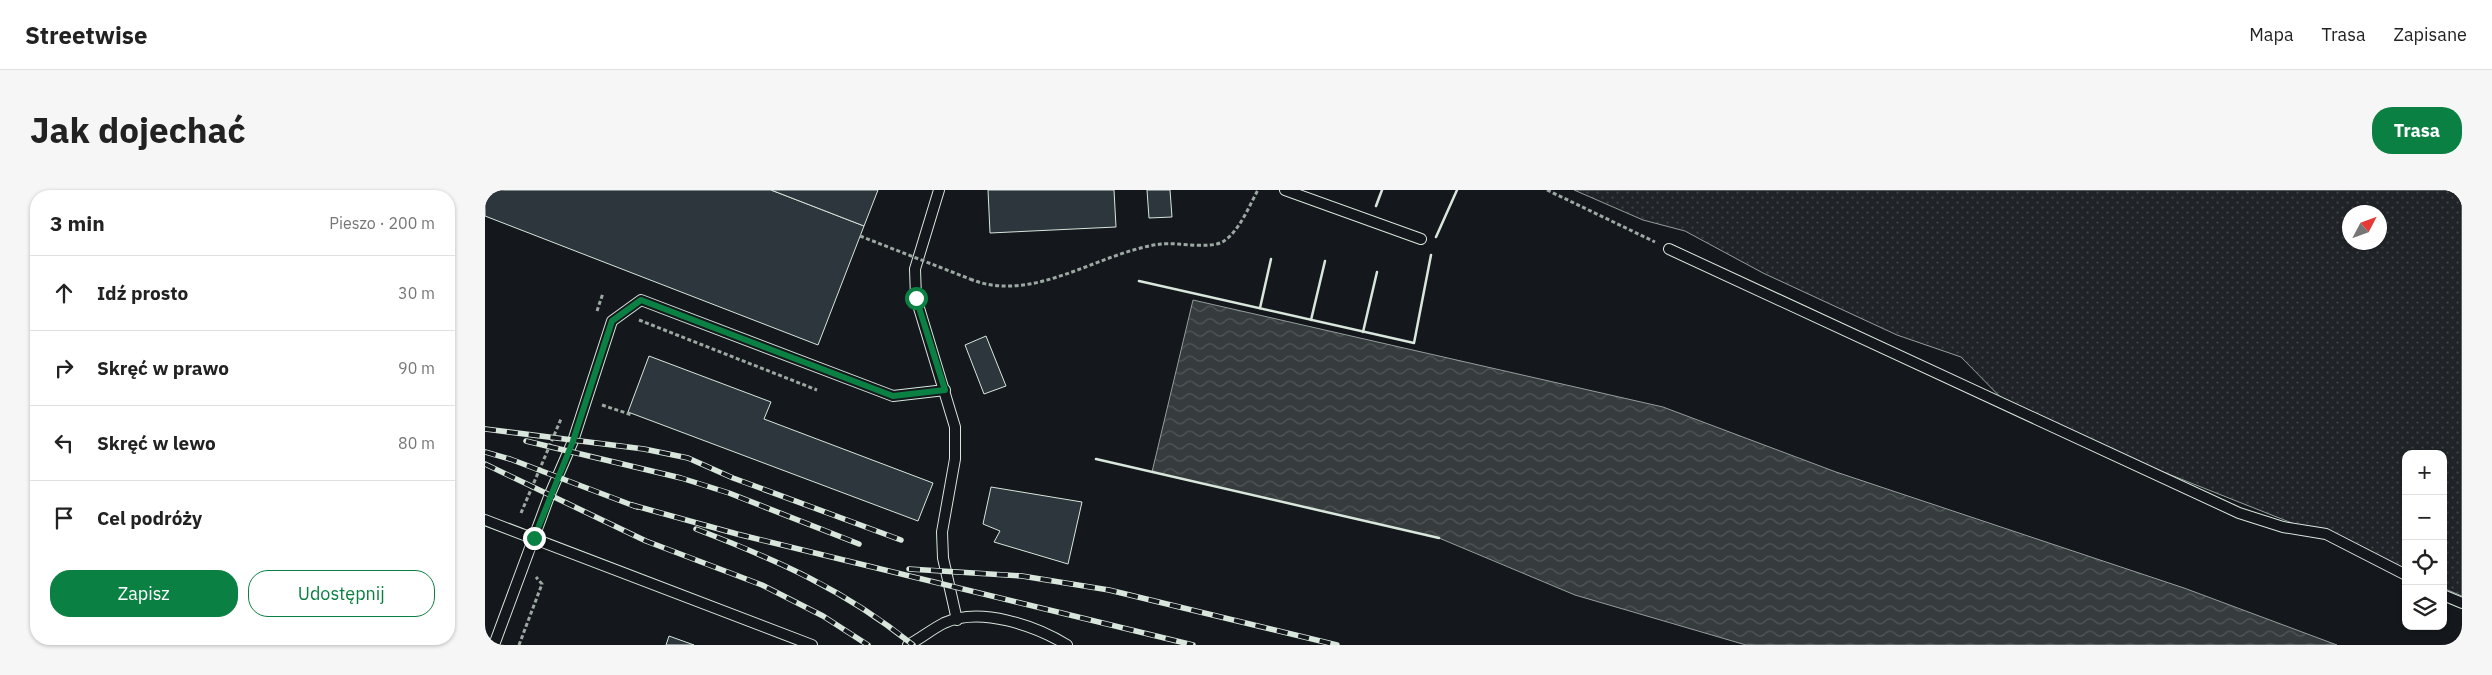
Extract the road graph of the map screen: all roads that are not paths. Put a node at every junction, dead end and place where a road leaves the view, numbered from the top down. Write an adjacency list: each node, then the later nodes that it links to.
1 (939, 190): 5 (lane)
2 (1285, 190): 3 (lane)
3 (1421, 239)
4 (1669, 249): 8 (lane)
5 (945, 390): 7 (lane); 11 (lane)
6 (485, 520): 7 (lane)
7 (534, 538): 12 (lane); 13 (lane)
8 (2402, 573)
9 (2447, 597): 10 (lane)
10 (2462, 603)
11 (957, 620): 14 (lane); 15 (lane)
12 (494, 645)
13 (812, 645)
14 (908, 645)
15 (1067, 645)

